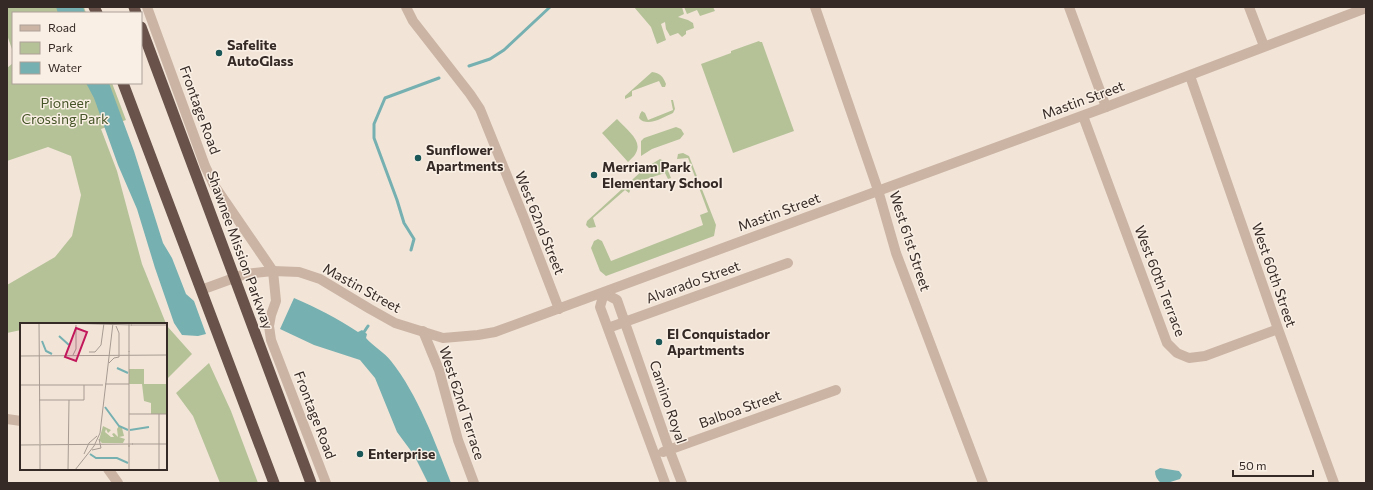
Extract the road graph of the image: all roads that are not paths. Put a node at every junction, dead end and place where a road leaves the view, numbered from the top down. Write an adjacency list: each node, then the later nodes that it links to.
1 (147, 7): 15 (street, Frontage Road)
2 (406, 7): 19 (street, West 62nd Street)
3 (815, 7): 13 (street, West 61st Street)
4 (1069, 7): 11 (street)
5 (1249, 7): 8 (street)
6 (1366, 8): 8 (street, Mastin Street)
7 (142, 30): 16 (highway, Shawnee Mission Parkway)
8 (1264, 46): 9 (street, Mastin Street)
9 (1190, 76): 11 (street, Mastin Street); 22 (street, West 60th Street)
10 (123, 84): 17 (highway)
11 (1106, 107): 12 (street, Mastin Street)
12 (1083, 116): 13 (street, Mastin Street); 22 (street, West 60th Terrace)
13 (878, 190): 18 (street, Mastin Street); 37 (street, West 61st Street)
14 (788, 263): 20 (street, Alvarado Street)
15 (273, 270): 16 (street, Mastin Street); 23 (street, Mastin Street); 33 (street, Frontage Road)
16 (235, 278): 17 (street, Mastin Street); 32 (highway, Shawnee Mission Parkway)
17 (201, 290): 31 (highway)
18 (604, 293): 19 (street, Mastin Street); 20 (street, Camino Royal); 21 (street)
19 (559, 309): 23 (street, Mastin Street)
20 (625, 321): 21 (street, Alvarado Street); 27 (street, Camino Royal)
21 (608, 328): 28 (street)
22 (1278, 329): 38 (street, West 60th Street)
23 (423, 331): 34 (street, West 62nd Terrace)
24 (836, 390): 27 (street, Balboa Street)
25 (7, 419): 26 (street)
26 (20, 421)
27 (669, 449): 28 (street, Balboa Street); 36 (street, Camino Royal)
28 (654, 455): 35 (street)
29 (109, 470): 30 (street)
30 (118, 483)
31 (274, 483)
32 (311, 483)
33 (326, 483)
34 (474, 483)
35 (665, 483)
36 (682, 483)
37 (982, 483)
38 (1334, 483)

